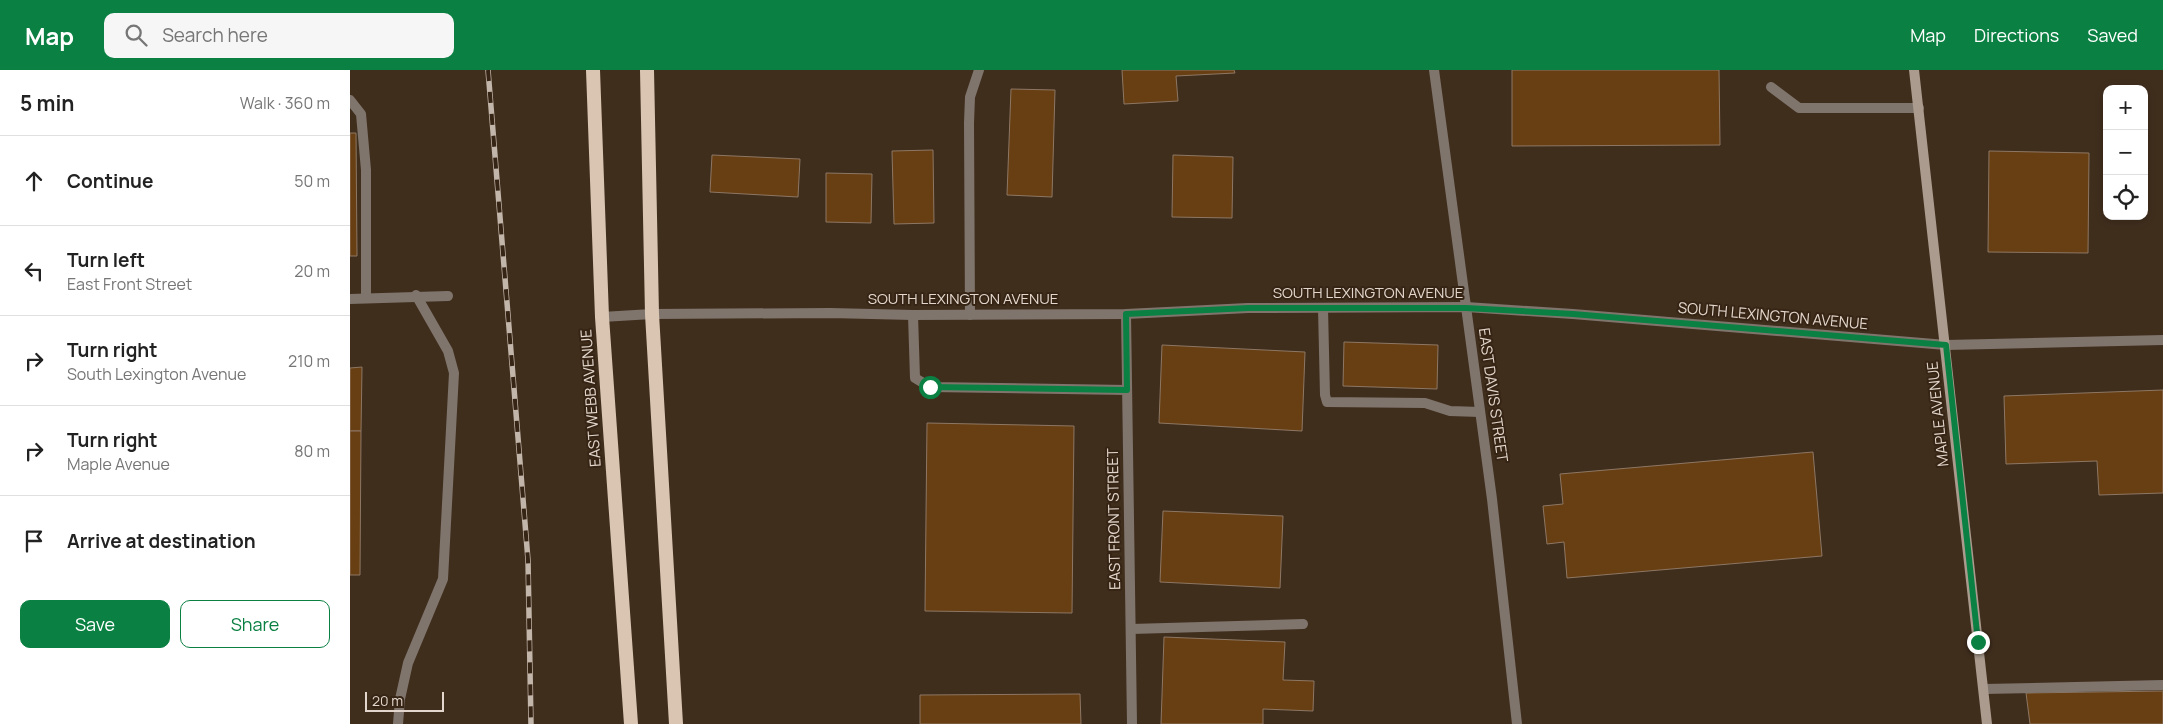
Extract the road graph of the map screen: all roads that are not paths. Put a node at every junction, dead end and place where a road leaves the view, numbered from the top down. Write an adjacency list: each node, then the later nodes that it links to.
1 (593, 70): 19 (highway, EAST WEBB AVENUE)
2 (647, 70): 15 (highway)
3 (979, 70): 18 (street)
4 (1434, 70): 14 (street, EAST DAVIS STREET)
5 (1914, 70): 8 (main road, MAPLE AVENUE)
6 (1771, 87): 8 (street)
7 (350, 100): 11 (street)
8 (1919, 108): 21 (main road, MAPLE AVENUE)
9 (416, 295): 10 (street); 11 (street); 28 (street)
10 (448, 296)
11 (366, 298): 12 (street)
12 (350, 299)
13 (1323, 308): 14 (street, SOUTH LEXINGTON AVENUE); 16 (street, SOUTH LEXINGTON AVENUE); 23 (street)
14 (1466, 308): 21 (street, SOUTH LEXINGTON AVENUE); 23 (street, EAST DAVIS STREET)
15 (652, 314): 17 (street, SOUTH LEXINGTON AVENUE); 19 (street, SOUTH LEXINGTON AVENUE); 30 (highway)
16 (1126, 314): 18 (street, SOUTH LEXINGTON AVENUE); 22 (street, EAST FRONT STREET)
17 (913, 315): 18 (street, SOUTH LEXINGTON AVENUE); 22 (street)
18 (970, 315)
19 (602, 317): 29 (highway, EAST WEBB AVENUE)
20 (2163, 340): 21 (street, SOUTH LEXINGTON AVENUE)
21 (1946, 345): 27 (main road, MAPLE AVENUE)
22 (1127, 390): 25 (street, EAST FRONT STREET)
23 (1480, 412): 32 (street, EAST DAVIS STREET)
24 (1303, 624): 25 (street)
25 (1131, 628): 31 (street, EAST FRONT STREET)
26 (2163, 685): 27 (street)
27 (1984, 689): 33 (main road, MAPLE AVENUE)
28 (398, 724)
29 (632, 724)
30 (676, 724)
31 (1132, 724)
32 (1517, 724)
33 (1988, 724)

